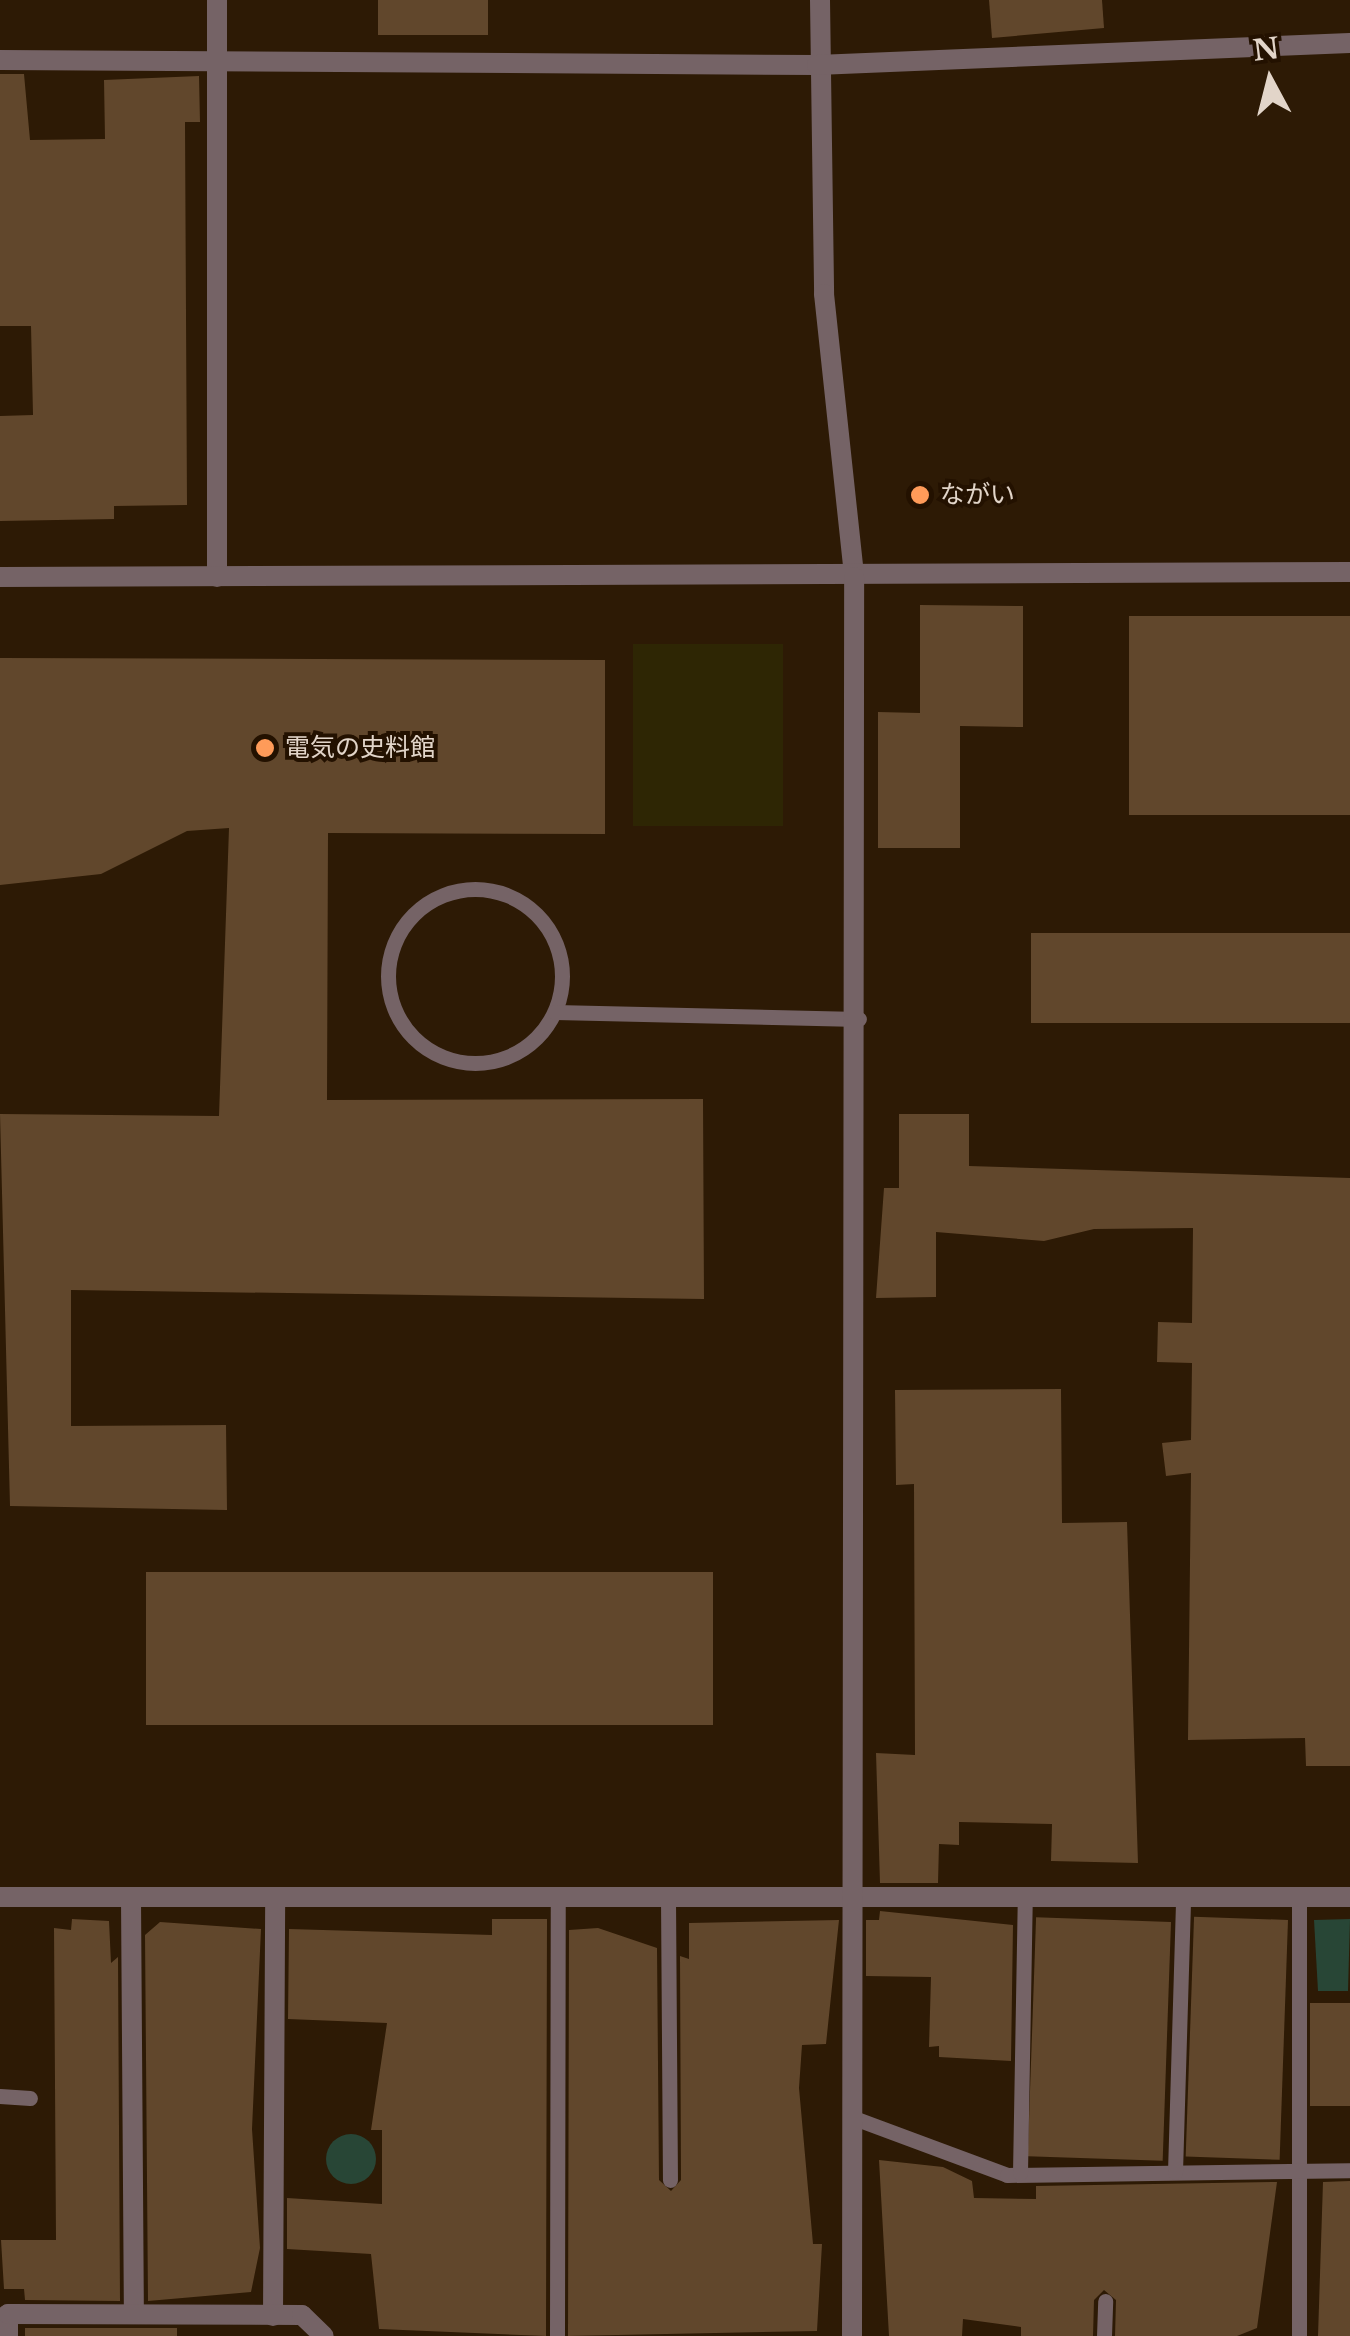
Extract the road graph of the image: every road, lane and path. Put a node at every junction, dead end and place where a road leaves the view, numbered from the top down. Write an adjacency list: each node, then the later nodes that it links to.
1 (218, 0): 5 (street)
2 (820, 0): 6 (street)
3 (1350, 43): 6 (street)
4 (0, 60): 5 (street)
5 (217, 60): 6 (street); 9 (street)
6 (817, 64): 10 (street)
7 (1350, 572): 10 (street)
8 (0, 576): 9 (street)
9 (216, 577): 10 (street)
10 (854, 577): 12 (street)
11 (555, 1012): 11 (lane); 12 (lane)
12 (859, 1019): 19 (street)
13 (0, 1897): 22 (street)
14 (1182, 1897): 20 (street); 21 (street); 28 (lane)
15 (1350, 1897): 21 (street)
16 (276, 1898): 17 (street); 22 (street); 33 (street)
17 (558, 1898): 18 (street); 37 (lane)
18 (668, 1898): 19 (street); 30 (lane)
19 (856, 1898): 20 (street); 25 (street)
20 (1025, 1898): 29 (lane)
21 (1299, 1898): 26 (lane)
22 (131, 1899): 32 (street)
23 (0, 2096): 24 (lane)
24 (30, 2098)
25 (854, 2118): 29 (lane); 38 (street)
26 (1299, 2170): 27 (lane); 28 (lane); 40 (lane)
27 (1350, 2170)
28 (1175, 2172): 29 (lane)
29 (1020, 2173)
30 (670, 2180)
31 (1106, 2301): 39 (lane)
32 (134, 2314): 34 (street); 35 (street)
33 (274, 2316): 34 (street); 36 (street)
34 (222, 2327)
35 (8, 2336)
36 (324, 2336)
37 (556, 2336)
38 (852, 2336)
39 (1104, 2336)
40 (1299, 2336)

